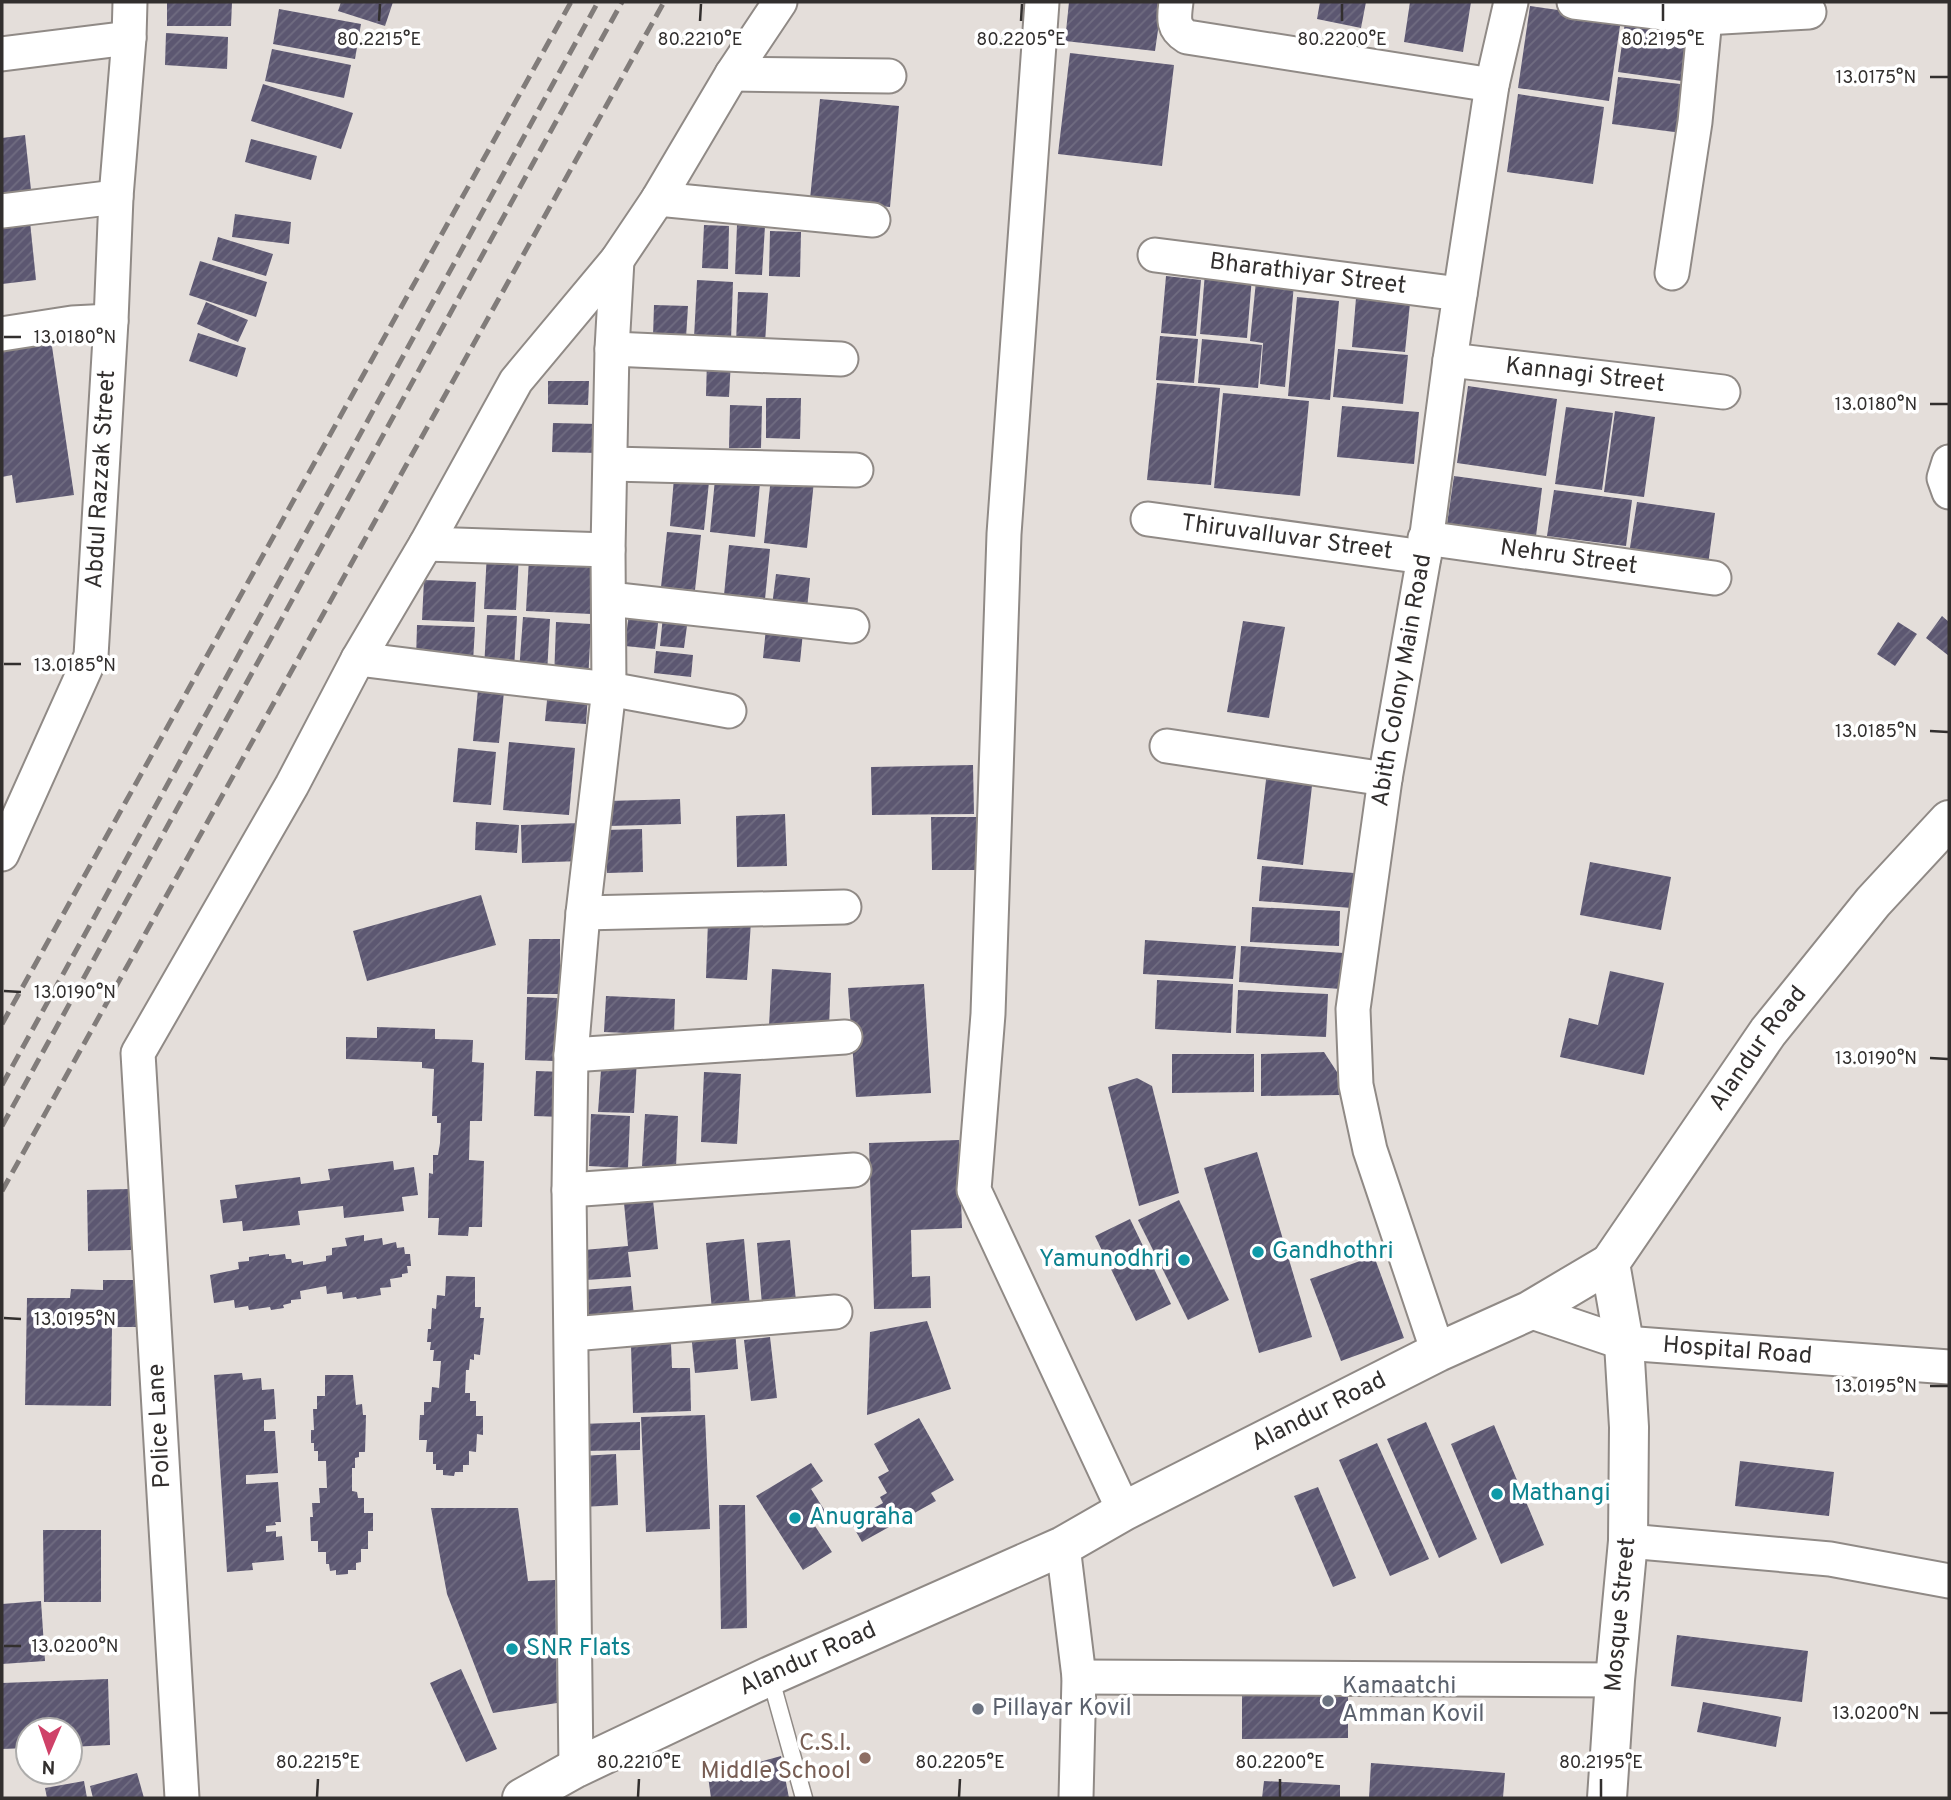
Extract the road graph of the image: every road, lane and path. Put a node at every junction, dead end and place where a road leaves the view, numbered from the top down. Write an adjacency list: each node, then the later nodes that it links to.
1 (130, 2): 9 (street, Abdul Razzak Street)
2 (780, 2): 11 (street)
3 (1042, 2): 59 (street)
4 (1511, 2): 13 (street, Abith Colony Main Road)
5 (1574, 2): 8 (street)
6 (1809, 12): 8 (street)
7 (1177, 17): 13 (street)
8 (1705, 18): 20 (street)
9 (129, 38): 10 (street); 14 (street, Abdul Razzak Street)
10 (2, 54)
11 (732, 74): 12 (street); 15 (street)
12 (889, 76)
13 (1492, 85): 21 (street, Abith Colony Main Road)
14 (116, 197): 16 (street); 22 (street, Abdul Razzak Street)
15 (658, 199): 17 (street); 19 (street)
16 (2, 211)
17 (873, 220)
18 (1154, 255): 21 (street, Bharathiyar Street)
19 (617, 260): 24 (street); 33 (street)
20 (1672, 273)
21 (1460, 294): 26 (street, Abith Colony Main Road)
22 (111, 321): 23 (street); 45 (street, Abdul Razzak Street)
23 (2, 334)
24 (612, 349): 25 (street); 29 (street)
25 (841, 359)
26 (1450, 360): 27 (street, Kannagi Street); 34 (street, Abith Colony Main Road)
27 (1723, 392)
28 (1949, 462): 31 (street)
29 (611, 464): 30 (street); 35 (street)
30 (856, 470)
31 (1949, 492)
32 (1148, 519): 34 (street, Thiruvalluvar Street)
33 (426, 544): 35 (street); 39 (street)
34 (1424, 548): 36 (street, Nehru Street); 43 (street, Abith Colony Main Road)
35 (608, 550): 37 (street)
36 (1714, 578)
37 (609, 599): 38 (street); 40 (street)
38 (852, 626)
39 (358, 659): 40 (street); 68 (street, Police Lane)
40 (609, 689): 41 (street); 47 (street)
41 (729, 711)
42 (1167, 746): 43 (street)
43 (1385, 779): 57 (street, Abith Colony Main Road)
44 (1949, 820): 52 (street, Alandur Road)
45 (2, 854)
46 (844, 906): 47 (street)
47 (583, 913): 49 (street)
48 (845, 1037): 49 (street)
49 (571, 1055): 51 (street)
50 (854, 1170): 51 (street)
51 (569, 1189): 55 (street)
52 (1610, 1263): 53 (street, Alandur Road); 56 (street, Mosque Street)
53 (1529, 1311): 56 (street, Hospital Road); 57 (street, Alandur Road)
54 (835, 1312): 55 (street)
55 (572, 1334): 66 (street)
56 (1623, 1343): 58 (street, Hospital Road); 60 (street, Mosque Street)
57 (1438, 1352): 59 (street, Alandur Road)
58 (1949, 1367)
59 (1124, 1511): 61 (street, Alandur Road)
60 (1628, 1541): 62 (street); 65 (street, Mosque Street)
61 (1063, 1546): 63 (street, Alandur Road); 64 (street)
62 (1949, 1581)
63 (770, 1676): 66 (street, Alandur Road); 69 (lane)
64 (1079, 1676): 65 (street); 70 (street)
65 (1615, 1679): 71 (street, Mosque Street)
66 (576, 1768): 67 (street, Alandur Road)
67 (534, 1795)
68 (182, 1798)
69 (804, 1798)
70 (1076, 1798)
71 (1607, 1798)

